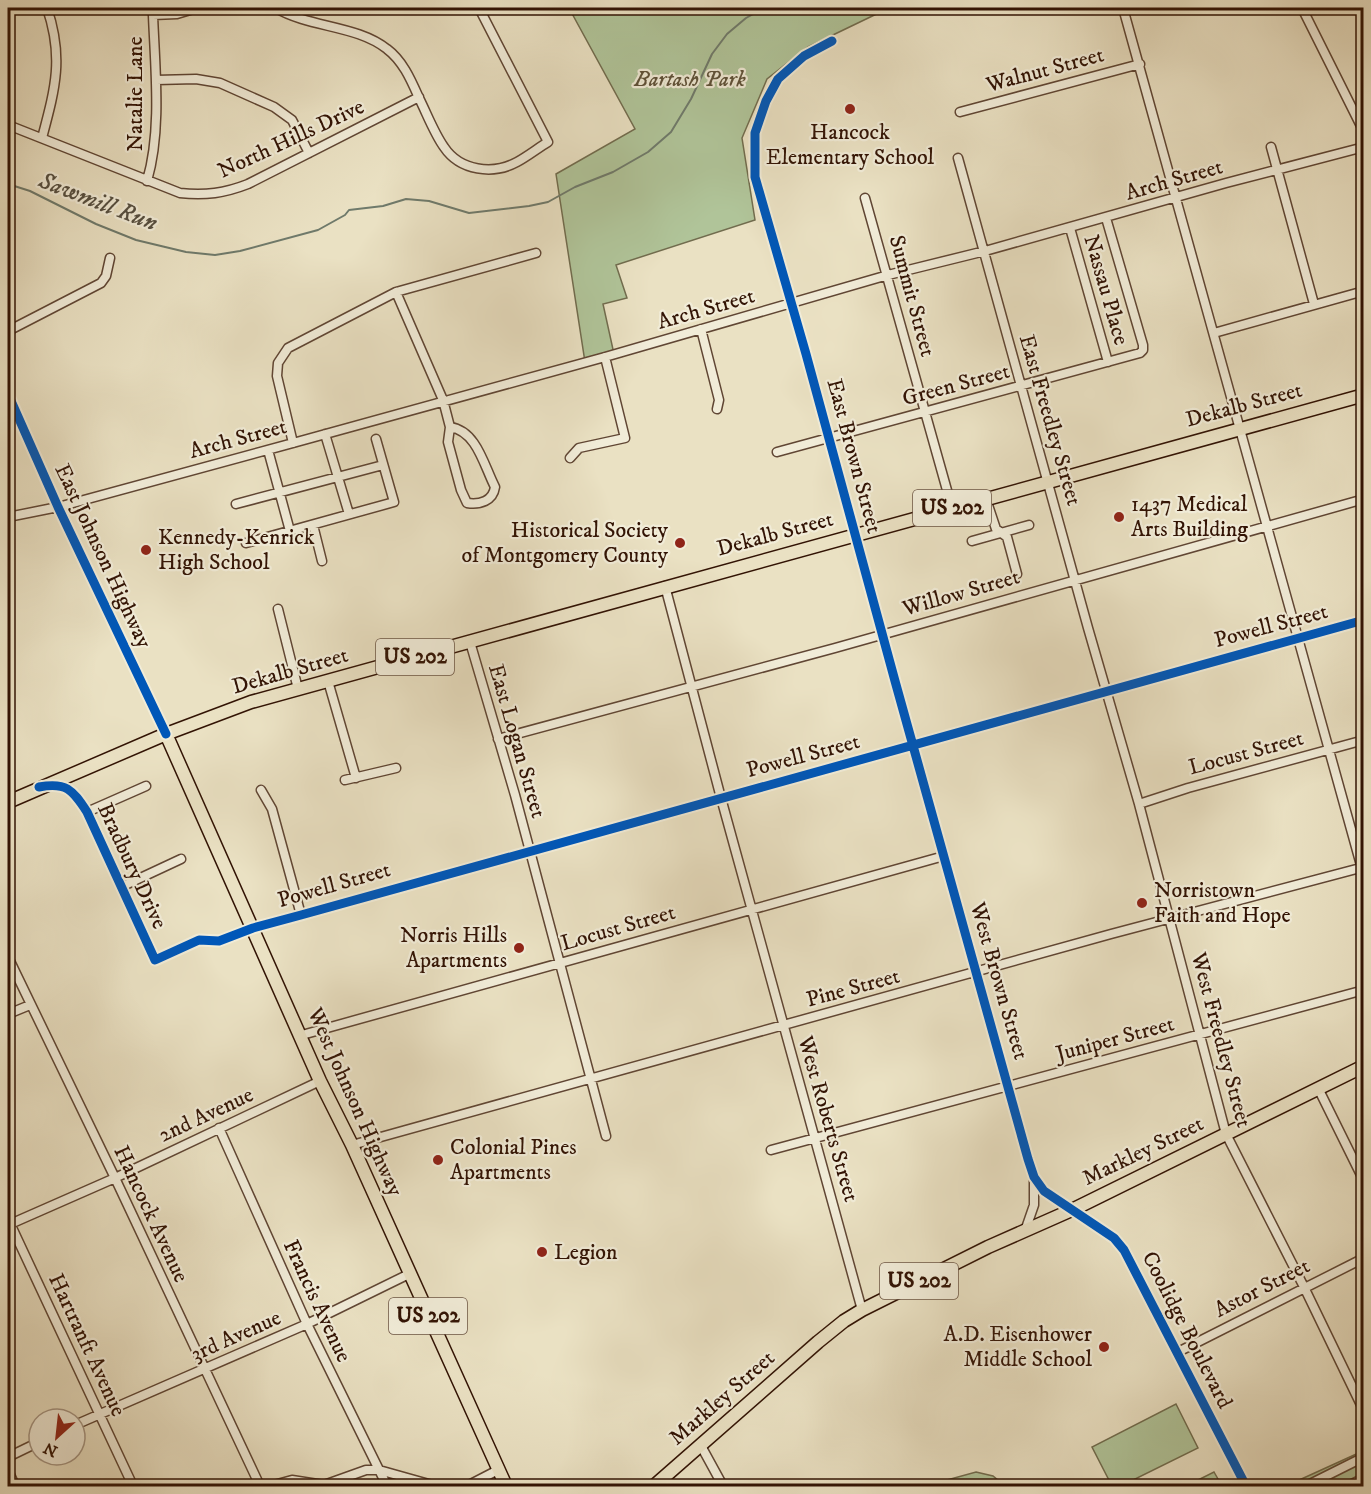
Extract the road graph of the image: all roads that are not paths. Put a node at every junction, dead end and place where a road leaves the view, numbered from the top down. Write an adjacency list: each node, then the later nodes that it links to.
1 (47, 8): 15 (street)
2 (197, 8): 7 (street)
3 (276, 8): 11 (street)
4 (479, 8): 11 (street)
5 (1123, 8): 9 (street)
6 (1302, 8): 14 (street)
7 (152, 11): 10 (street, Natalie Lane)
8 (832, 40): 32 (street, East Brown Street)
9 (1140, 64): 12 (street, Walnut Street); 23 (street)
10 (156, 80): 18 (street); 21 (street, Natalie Lane)
11 (419, 97): 18 (street, North Hills Drive)
12 (960, 112)
13 (8, 125): 15 (street, North Hills Drive)
14 (1364, 132)
15 (42, 138): 21 (street, North Hills Drive)
16 (1271, 147): 20 (street)
17 (1364, 147): 20 (street, Arch Street)
18 (309, 153): 21 (street, North Hills Drive)
19 (958, 158): 26 (street, East Freedley Street)
20 (1276, 170): 23 (street, Arch Street); 33 (street)
21 (147, 181)
22 (865, 198): 29 (street, Summit Street)
23 (1175, 198): 24 (street, Arch Street); 36 (street)
24 (1106, 218): 25 (street, Arch Street); 38 (street, Green Street)
25 (1070, 228): 26 (street, Arch Street); 38 (street, Nassau Place)
26 (985, 251): 29 (street, Arch Street); 39 (street, East Freedley Street)
27 (536, 254): 31 (street)
28 (110, 258): 35 (street)
29 (888, 275): 32 (street, Arch Street); 44 (street, Summit Street)
30 (1364, 291): 33 (street)
31 (396, 292): 42 (street); 50 (street)
32 (792, 303): 34 (street, Arch Street); 48 (street, East Brown Street)
33 (1314, 304): 36 (street)
34 (701, 329): 37 (street, Arch Street); 43 (street)
35 (8, 331)
36 (1214, 333): 46 (street)
37 (605, 357): 42 (street, Arch Street); 53 (street)
38 (1108, 362): 39 (street, Green Street)
39 (1021, 386): 44 (street, Green Street); 56 (street, East Freedley Street)
40 (8, 394): 61 (street, East Johnson Highway)
41 (1364, 395): 46 (highway, Dekalb Street / US 202)
42 (443, 400): 45 (street); 47 (street, Arch Street)
43 (717, 409)
44 (925, 412): 48 (street, Green Street); 62 (street, Summit Street)
45 (450, 428): 45 (street)
46 (1239, 428): 56 (highway, Dekalb Street / US 202); 67 (street)
47 (325, 434): 50 (street, Arch Street); 55 (street)
48 (828, 438): 52 (street, Green Street); 70 (street, East Brown Street)
49 (376, 439): 54 (street)
50 (293, 443): 51 (street, Arch Street)
51 (268, 450): 57 (street); 61 (street, Arch Street)
52 (777, 452)
53 (570, 458)
54 (383, 465): 55 (street); 63 (street)
55 (338, 477): 57 (street); 63 (street)
56 (1048, 481): 58 (highway, Dekalb Street / US 202); 75 (street, East Freedley Street)
57 (280, 492): 60 (street); 68 (street)
58 (986, 499): 62 (highway, Dekalb Street / US 202); 69 (street)
59 (1364, 499): 67 (street, Willow Street)
60 (236, 504)
61 (58, 507): 64 (street, Arch Street); 86 (street, East Johnson Highway)
62 (952, 508): 70 (highway, Dekalb Street / US 202)
63 (349, 514): 65 (street)
64 (8, 517)
65 (313, 525): 68 (street); 73 (street)
66 (1029, 525): 69 (street)
67 (1266, 527): 75 (street, Willow Street); 80 (street)
68 (290, 531): 72 (street)
69 (1003, 533): 71 (street); 74 (street)
70 (856, 534): 76 (highway, Dekalb Street / US 202); 79 (street, East Brown Street)
71 (972, 541)
72 (246, 543)
73 (322, 561)
74 (1017, 574)
75 (1075, 579): 79 (street, Willow Street); 85 (street, East Freedley Street)
76 (665, 586): 81 (highway, Dekalb Street / US 202); 83 (street, West Roberts Street)
77 (278, 609): 84 (street)
78 (1364, 620): 80 (street, Powell Street)
79 (882, 634): 83 (street, Willow Street); 89 (street, East Brown Street)
80 (1298, 638): 85 (street, Powell Street); 90 (street)
81 (471, 642): 82 (highway, Dekalb Street / US 202); 87 (street, East Logan Street)
82 (328, 681): 84 (highway, Dekalb Street / US 202); 92 (street)
83 (691, 686): 87 (street, Willow Street); 97 (street, West Roberts Street)
84 (298, 689): 86 (highway, Dekalb Street / US 202)
85 (1106, 692): 89 (street, Powell Street); 99 (street, West Freedley Street)
86 (166, 734): 95 (highway, US 202); 109 (highway, West Johnson Highway / US 202)
87 (498, 739): 101 (street, East Logan Street)
88 (1364, 740): 90 (street, Locust Street)
89 (914, 746): 97 (street, Powell Street); 102 (street, West Brown Street)
90 (1328, 749): 99 (street, Locust Street); 104 (street)
91 (396, 768): 92 (street)
92 (356, 778): 93 (street)
93 (345, 780)
94 (146, 786): 100 (street)
95 (39, 787): 98 (highway, US 202); 100 (street, Bradbury Drive)
96 (261, 790): 107 (street)
97 (721, 798): 101 (street, Powell Street); 106 (street, West Roberts Street)
98 (8, 802)
99 (1139, 804): 108 (street, West Freedley Street)
100 (87, 812): 105 (street, Bradbury Drive)
101 (530, 851): 107 (street, Powell Street); 111 (street, East Logan Street)
102 (944, 856): 106 (street, Locust Street); 112 (street, West Brown Street)
103 (181, 859): 105 (street)
104 (1363, 870): 108 (street, Pine Street)
105 (121, 887): 109 (street, Bradbury Drive)
106 (752, 909): 111 (street, Locust Street); 116 (street, West Roberts Street)
107 (302, 915): 109 (street, Powell Street)
108 (1170, 920): 112 (street, Pine Street); 117 (street, West Freedley Street)
109 (253, 928): 118 (highway, West Johnson Highway / US 202)
110 (8, 957): 114 (street, Hancock Avenue)
111 (560, 964): 118 (street, Locust Street); 120 (street, East Logan Street)
112 (976, 972): 116 (street, Pine Street); 122 (street, West Brown Street)
113 (1364, 990): 117 (street, Juniper Street)
114 (30, 1005): 115 (street); 131 (street, Hancock Avenue)
115 (8, 1014)
116 (783, 1026): 120 (street, Pine Street); 127 (street, West Roberts Street)
117 (1201, 1034): 122 (street, Juniper Street); 125 (street, West Freedley Street)
118 (302, 1035): 121 (highway, West Johnson Highway / US 202)
119 (1364, 1066): 123 (highway, Markley Street / US 202)
120 (591, 1079): 126 (street, East Logan Street); 128 (street, Pine Street)
121 (320, 1081): 124 (street, 2nd Avenue); 128 (highway, West Johnson Highway / US 202)
122 (1008, 1087): 127 (street, Juniper Street); 130 (street, West Brown Street)
123 (1318, 1088): 125 (highway, Markley Street / US 202); 132 (street)
124 (219, 1128): 131 (street, 2nd Avenue); 140 (street, Francis Avenue)
125 (1226, 1134): 133 (highway, Markley Street / US 202); 138 (street, West Freedley Street)
126 (606, 1136)
127 (816, 1139): 129 (street, Juniper Street); 139 (street, West Roberts Street)
128 (352, 1146): 137 (highway, West Johnson Highway / US 202)
129 (771, 1150)
130 (1034, 1177): 133 (street, West Brown Street); 135 (street)
131 (115, 1178): 134 (street, 2nd Avenue); 142 (street, Hancock Avenue)
132 (1364, 1181)
133 (1074, 1209): 135 (highway, Markley Street / US 202); 141 (street, Coolidge Boulevard)
134 (8, 1222): 144 (street, Hartranft Avenue)
135 (1025, 1231): 139 (highway, Markley Street / US 202)
136 (1364, 1258): 138 (street, Astor Street)
137 (409, 1274): 140 (street, 3rd Avenue); 152 (highway, West Johnson Highway / US 202)
138 (1304, 1287): 141 (street, Astor Street); 143 (street, West Freedley Street)
139 (862, 1310): 146 (highway, Markley Street / US 202)
140 (307, 1324): 142 (street, 3rd Avenue); 151 (street, Francis Avenue)
141 (1178, 1352): 164 (street, Coolidge Boulevard)
142 (204, 1370): 144 (street, 3rd Avenue); 156 (street, Hancock Avenue)
143 (1364, 1412)
144 (100, 1414): 145 (street, 3rd Avenue); 155 (street, Hartranft Avenue)
145 (87, 1420)
146 (700, 1444): 162 (highway, Markley Street / US 202); 163 (street)
147 (27, 1448): 148 (street)
148 (8, 1457)
149 (1364, 1457): 165 (street)
150 (8, 1470): 154 (street)
151 (379, 1470): 157 (street); 158 (street, Francis Avenue); 159 (street)
152 (498, 1470): 160 (street); 161 (highway, West Johnson Highway / US 202)
153 (1364, 1478): 166 (street)
154 (15, 1486)
155 (133, 1486)
156 (260, 1486)
157 (270, 1486)
158 (387, 1486)
159 (436, 1486)
160 (467, 1486)
161 (506, 1486)
162 (654, 1486)
163 (723, 1486)
164 (1246, 1486)
165 (1306, 1486)
166 (1348, 1486)

